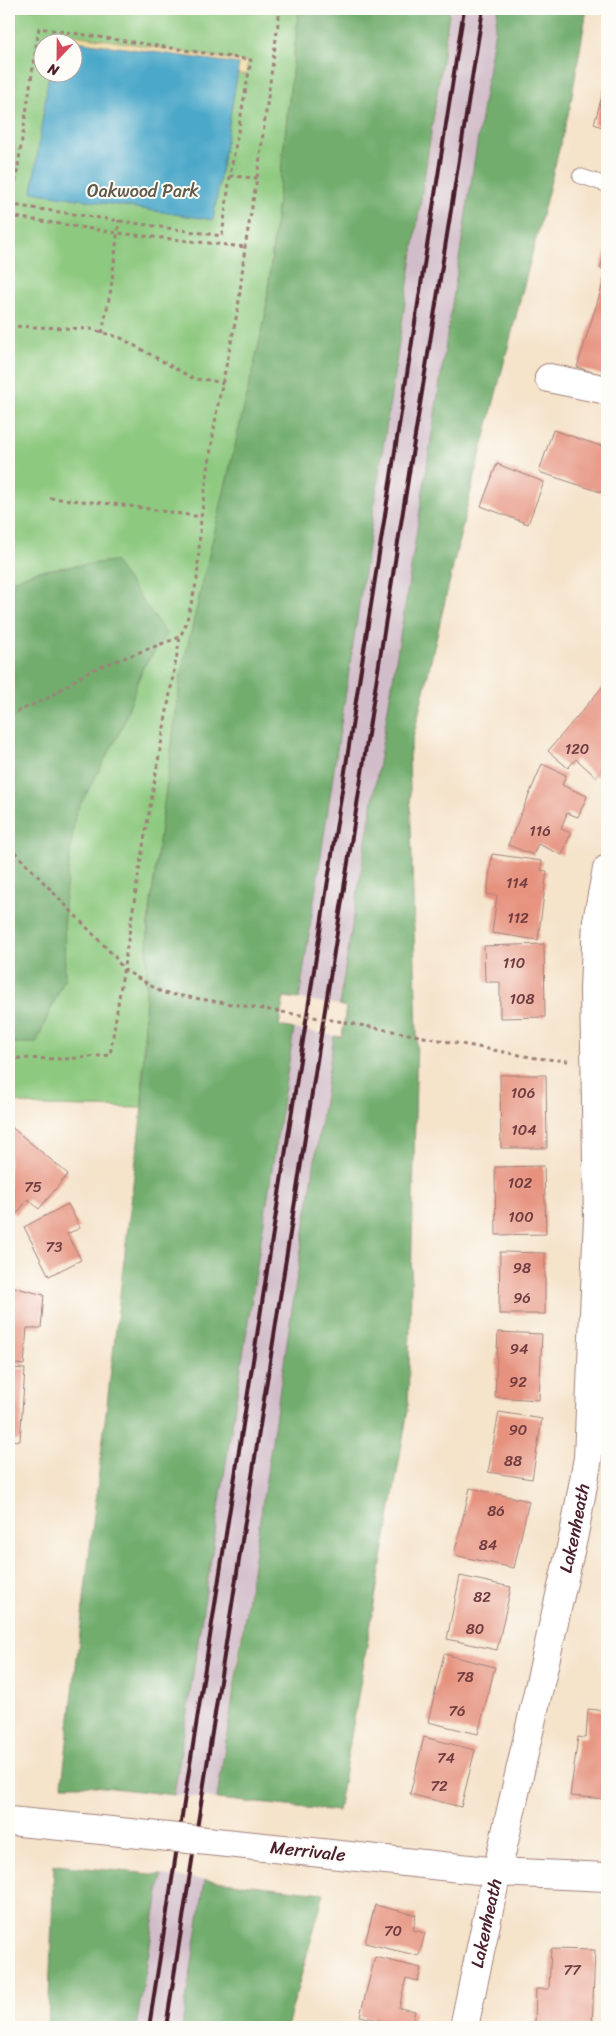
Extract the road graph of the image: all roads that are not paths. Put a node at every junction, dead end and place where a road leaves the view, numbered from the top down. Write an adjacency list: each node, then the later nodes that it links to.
1 (580, 176): 2 (lane)
2 (607, 185)
3 (549, 378): 4 (street)
4 (607, 390)
5 (607, 869): 6 (street, Lakenheath)
6 (602, 1061): 8 (street, Lakenheath)
7 (9, 1821): 8 (street, Merrivale, bridge)
8 (497, 1872): 9 (street, Merrivale); 10 (street, Lakenheath)
9 (607, 1877)
10 (464, 2027)

